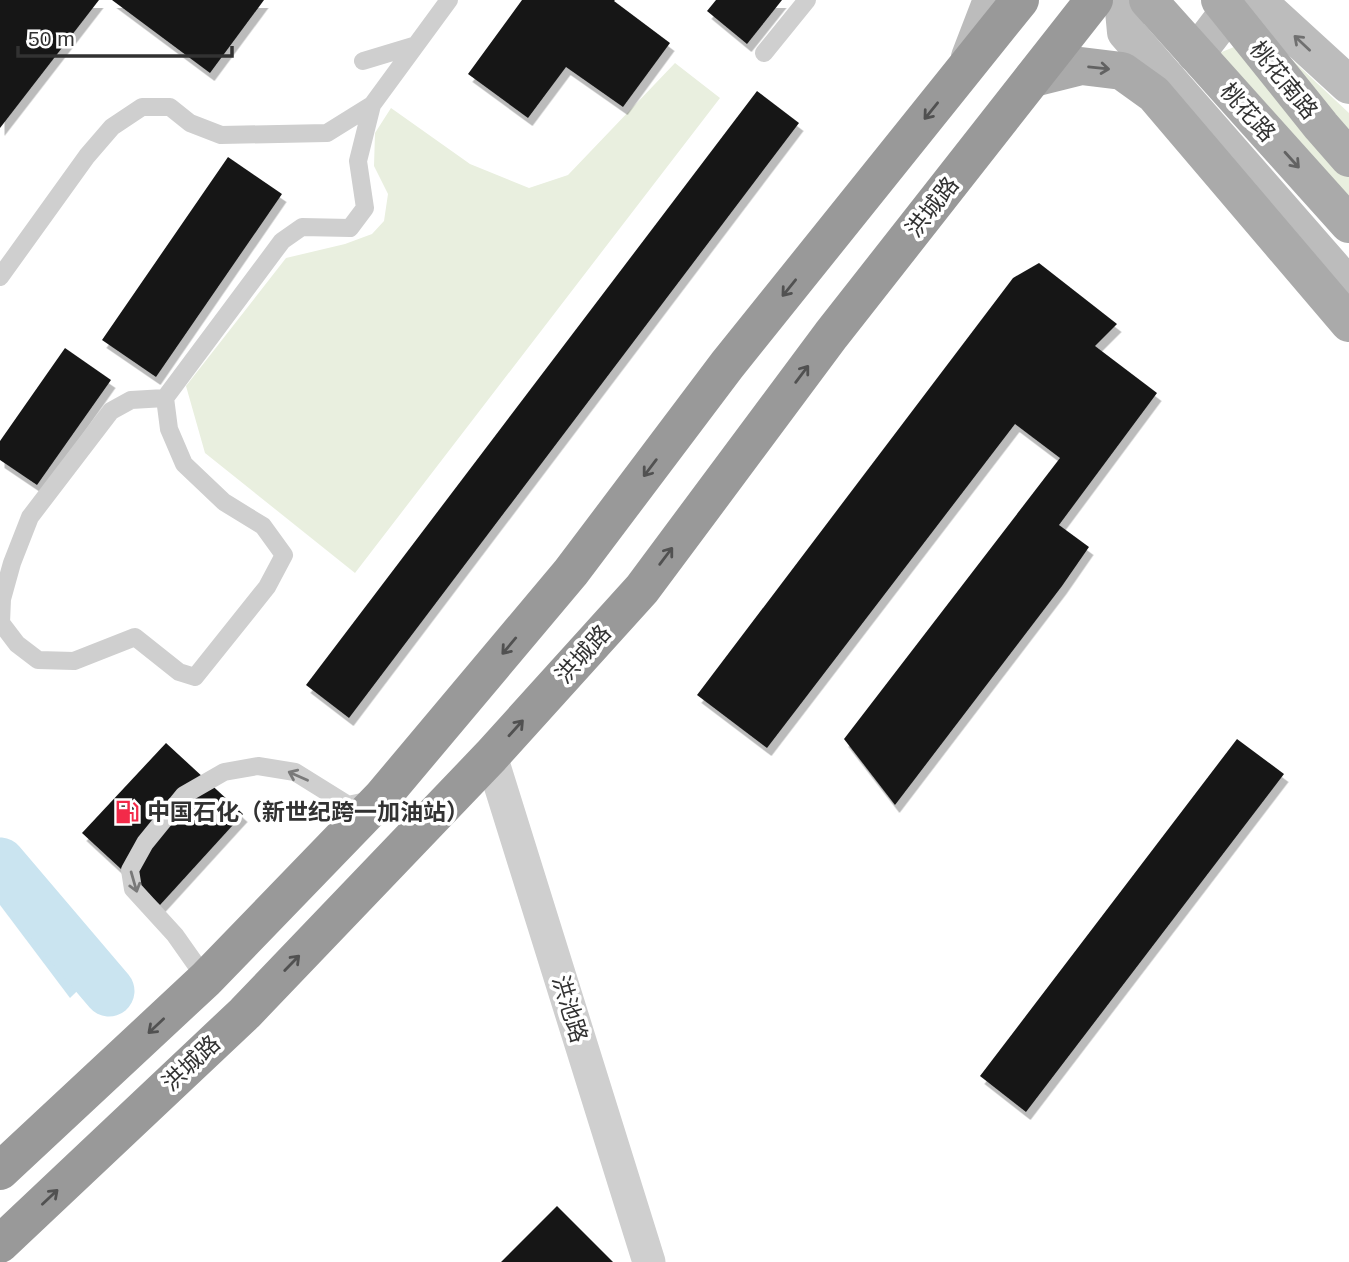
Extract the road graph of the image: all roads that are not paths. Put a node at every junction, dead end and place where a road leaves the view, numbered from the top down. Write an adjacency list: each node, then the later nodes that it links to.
1 (449, 0): 9 (lane)
2 (807, 0): 10 (lane)
3 (992, 0): 13 (main road)
4 (1020, 0): 13 (highway)
5 (1094, 0): 14 (highway, 洪城路)
6 (1123, 0): 20 (main road)
7 (1148, 0): 11 (main road, 桃花路)
8 (1235, 4): 11 (main road); 15 (main road, one-way to 8); 17 (main road, 桃花南路)
9 (416, 45): 12 (lane); 16 (lane)
10 (764, 53)
11 (1196, 54): 18 (main road, 桃花路, one-way to 18)
12 (363, 61)
13 (967, 66): 24 (highway, one-way to 24)
14 (1032, 78): 21 (main road, one-way to 21); 23 (highway, 洪城路, one-way to 14)
15 (1349, 85)
16 (372, 105): 19 (lane); 22 (lane)
17 (1349, 158)
18 (1349, 224)
19 (0, 277)
20 (1349, 287)
21 (1349, 323)
22 (165, 398): 22 (lane)
23 (491, 756): 27 (highway, 洪城路, one-way to 23); 28 (street, 洪池路)
24 (382, 797): 25 (highway); 25 (lane, one-way to 25)
25 (206, 979): 26 (highway, one-way to 26)
26 (0, 1171)
27 (0, 1244)
28 (649, 1262)

